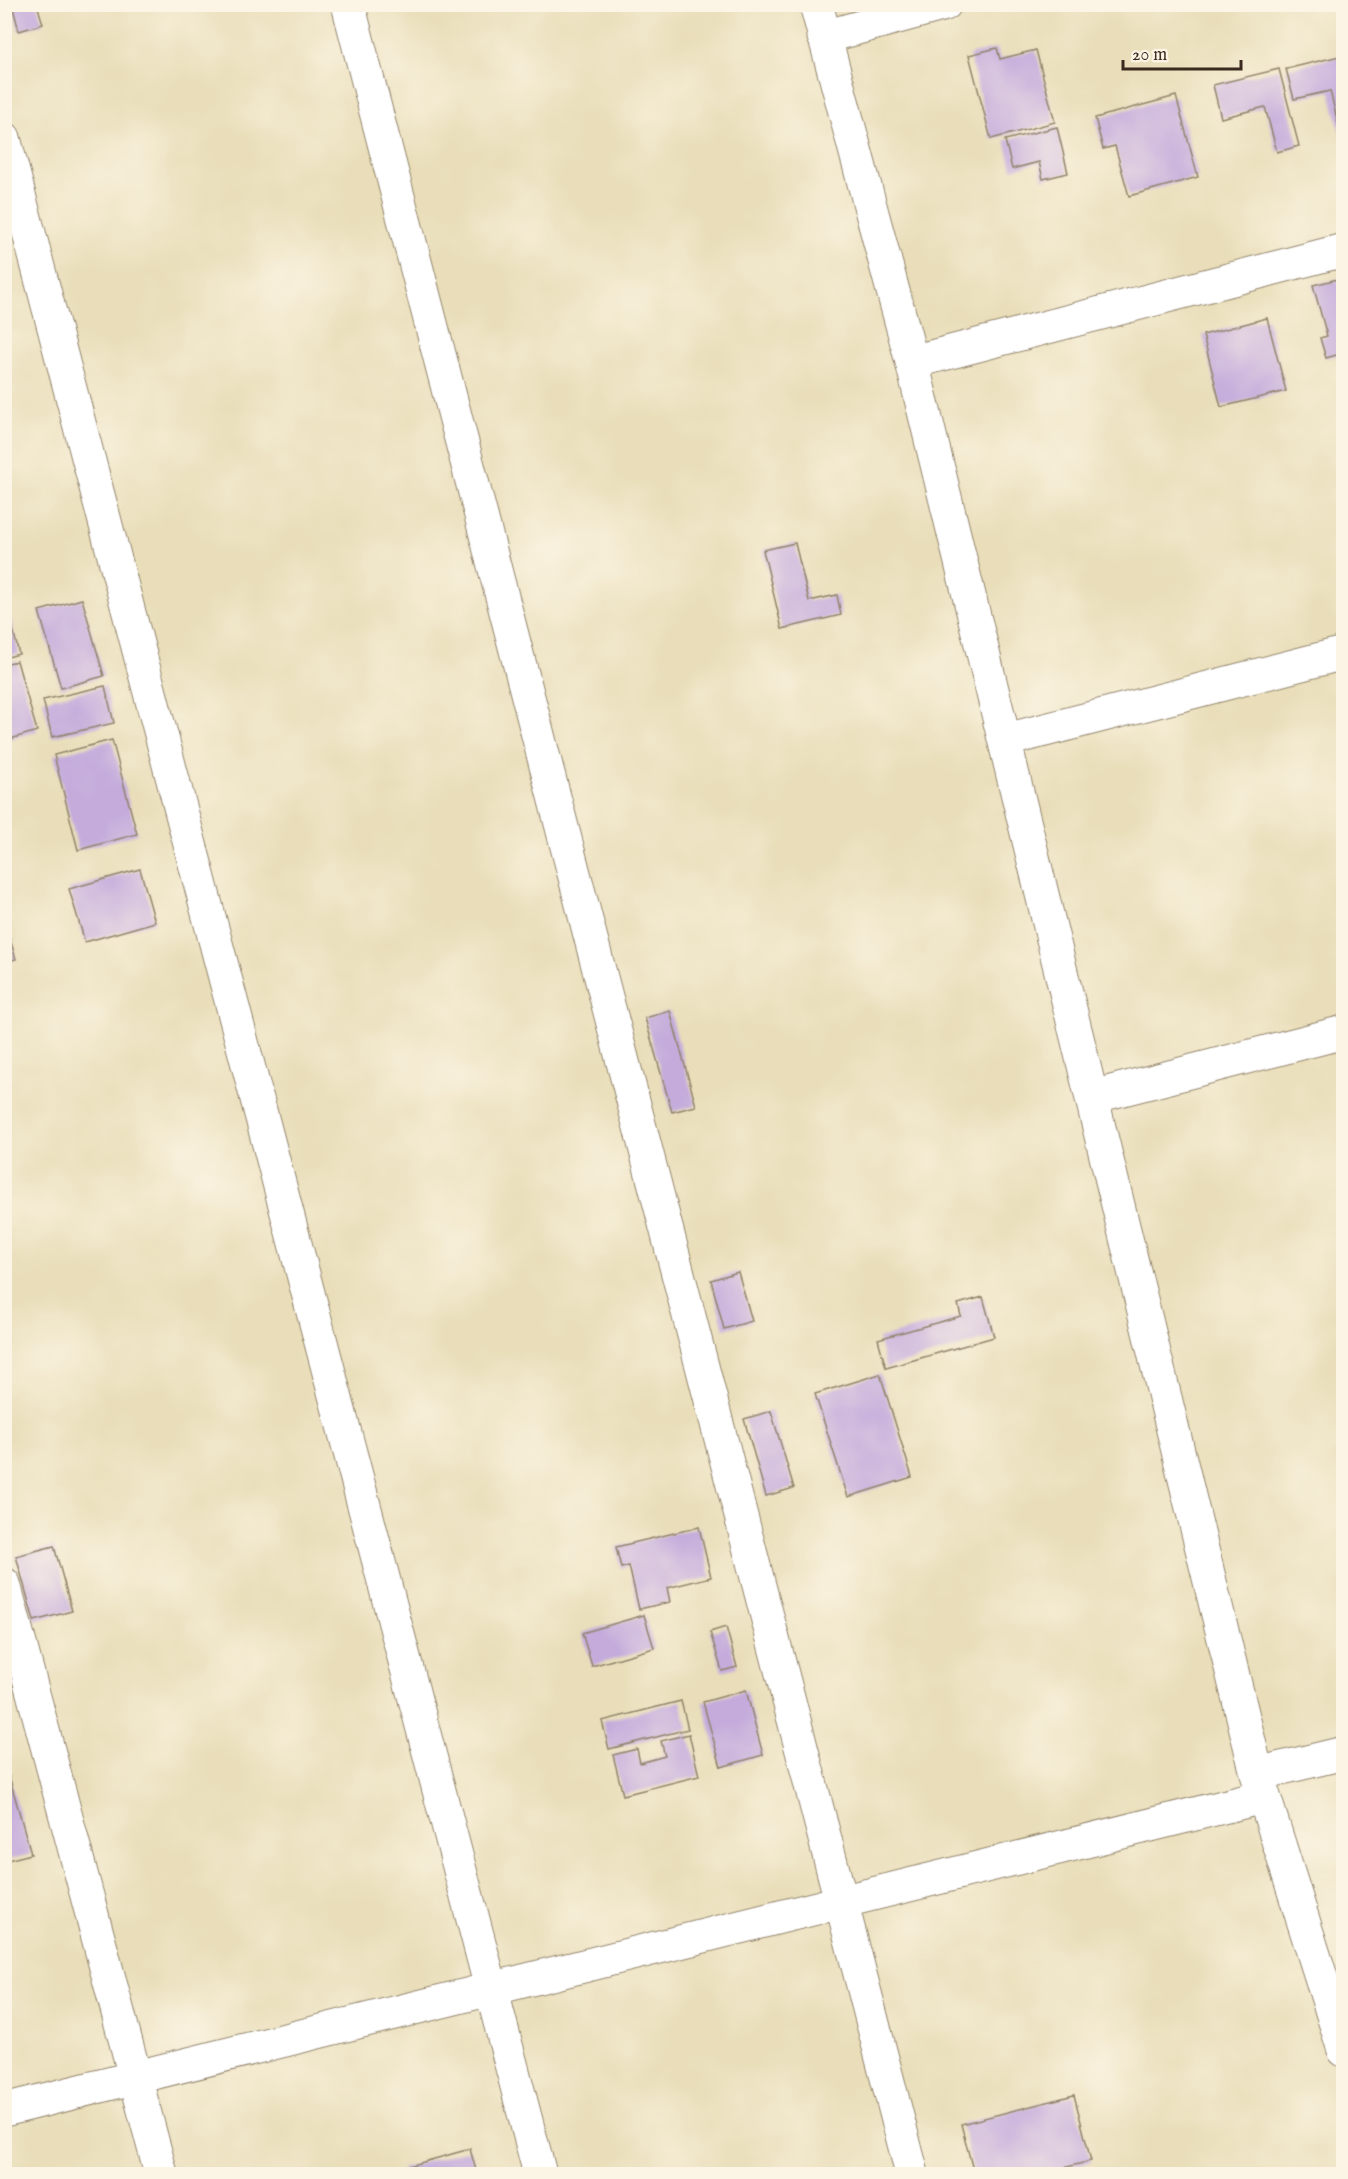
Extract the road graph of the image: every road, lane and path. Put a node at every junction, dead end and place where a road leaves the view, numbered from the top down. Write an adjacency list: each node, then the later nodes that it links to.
1 (348, 4): 15 (street)
2 (816, 4): 4 (street)
3 (945, 4): 4 (street)
4 (825, 37): 7 (street)
5 (4, 138): 16 (street)
6 (1344, 250): 7 (street)
7 (912, 362): 9 (street)
8 (1344, 653): 9 (street)
9 (1005, 740): 11 (street)
10 (1344, 1032): 11 (street)
11 (1092, 1098): 14 (street)
12 (4, 1584): 18 (street)
13 (1344, 1753): 14 (street)
14 (1260, 1785): 15 (street); 17 (street)
15 (841, 1902): 16 (street); 22 (street)
16 (492, 1989): 18 (street); 21 (street)
17 (1344, 2050)
18 (136, 2078): 19 (street); 20 (street)
19 (4, 2110)
20 (161, 2175)
21 (540, 2175)
22 (912, 2175)

